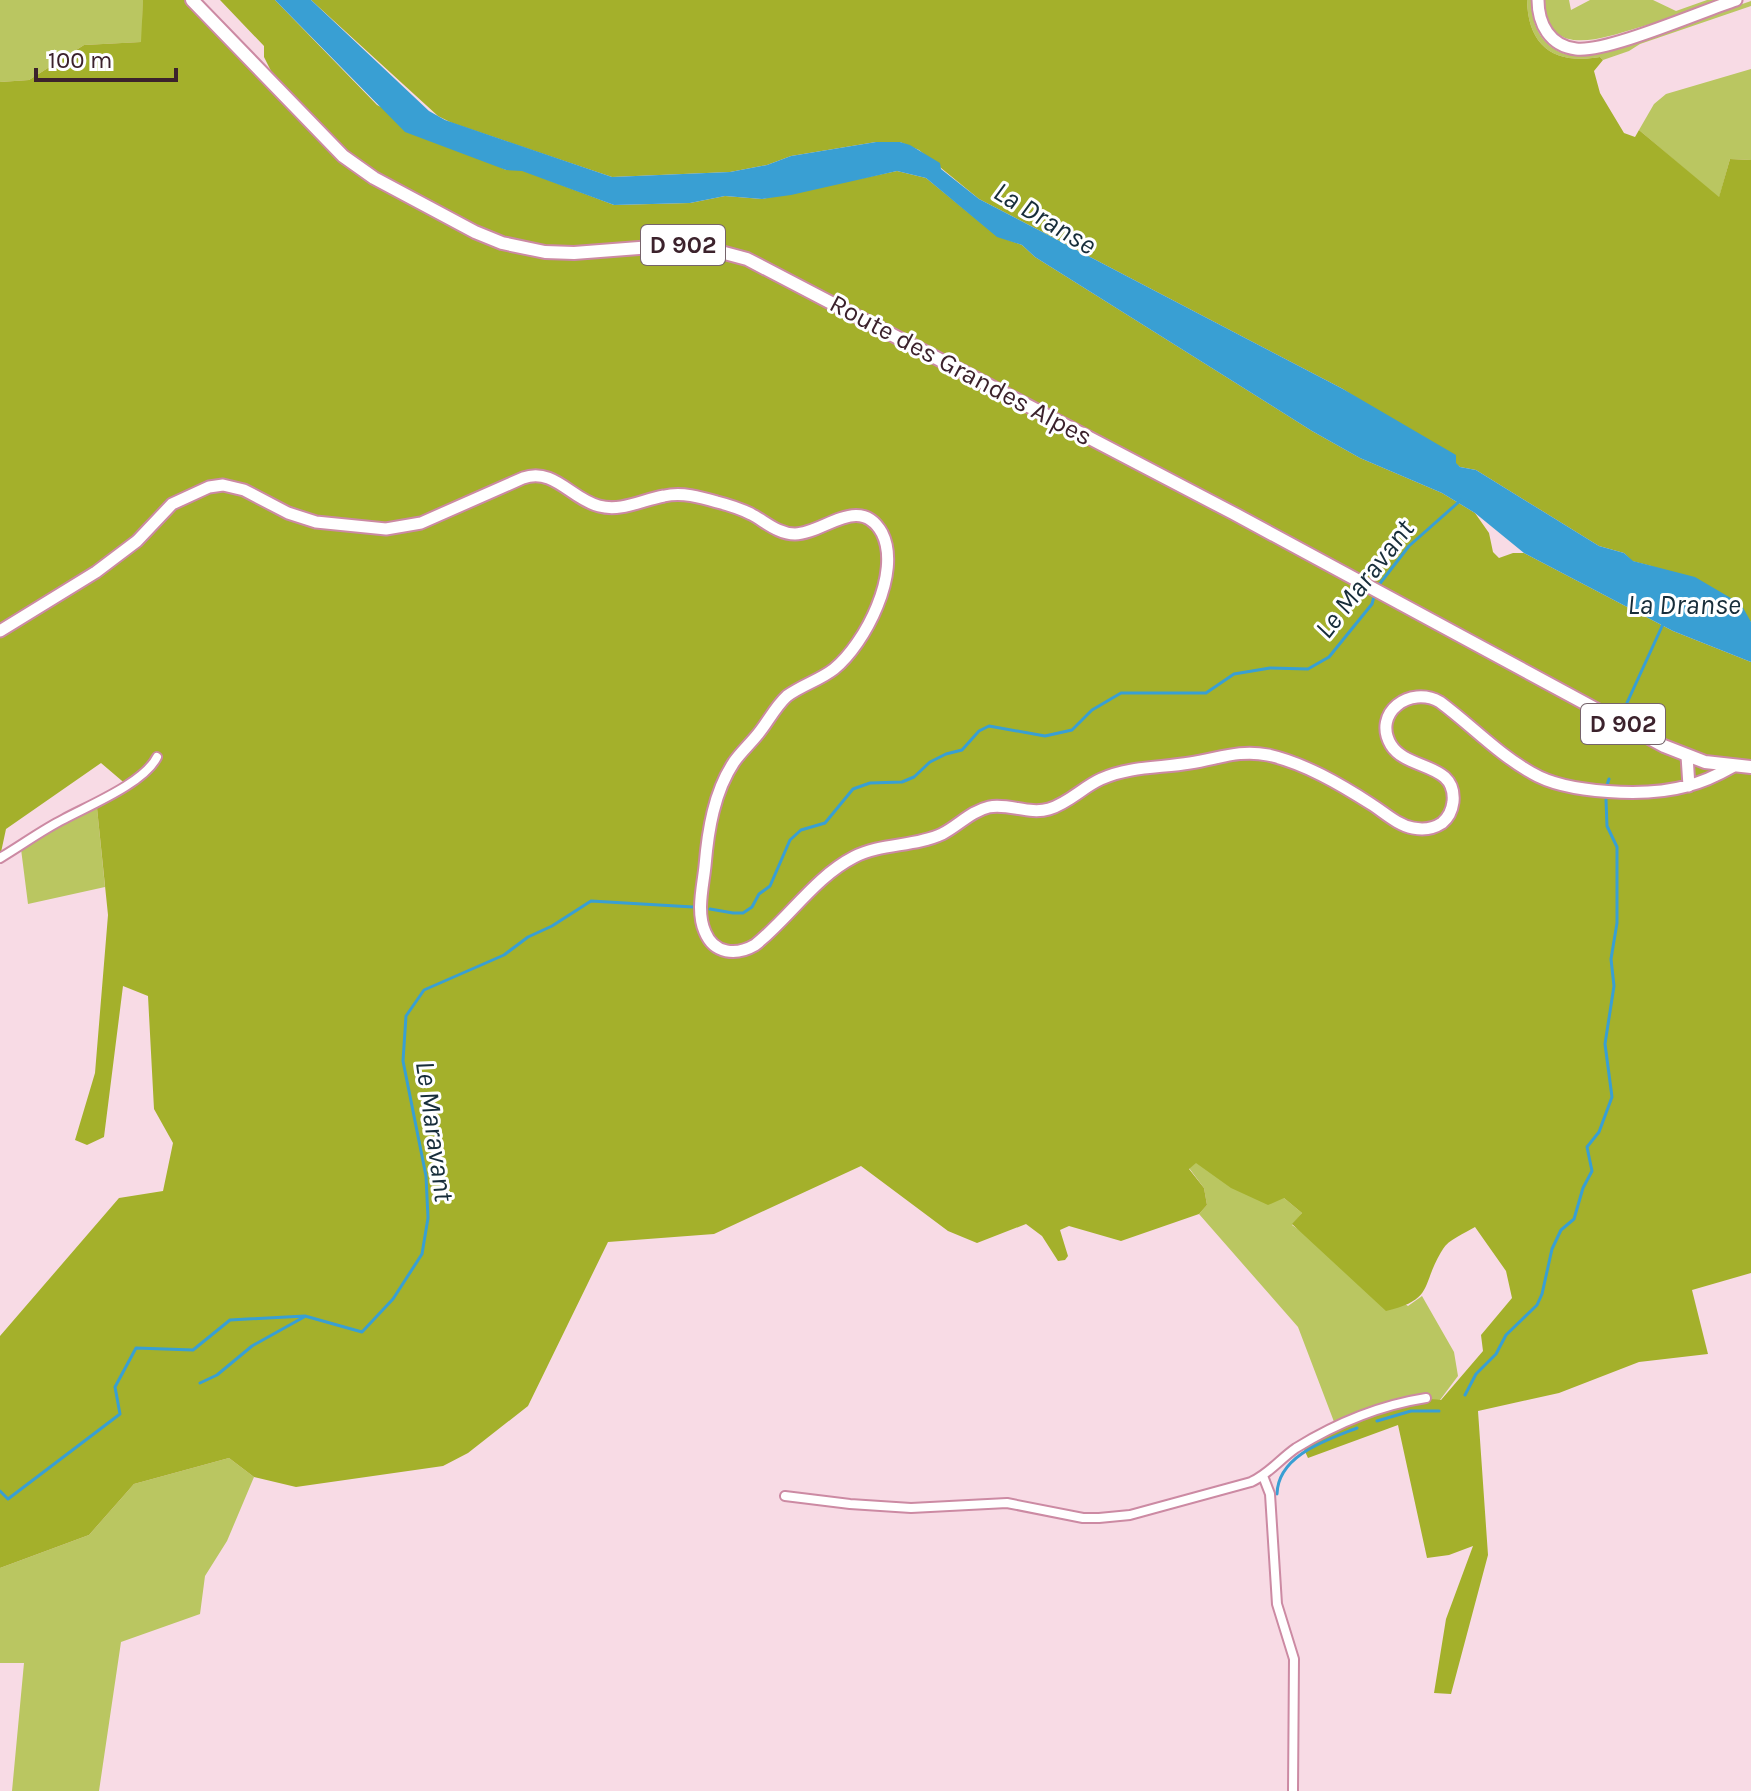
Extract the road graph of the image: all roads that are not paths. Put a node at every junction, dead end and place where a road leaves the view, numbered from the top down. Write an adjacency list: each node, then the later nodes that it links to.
1 (192, 0): 5 (main road, Route des Grandes Alpes / D 902)
2 (1538, 0): 3 (street)
3 (1736, 0)
4 (0, 631): 9 (street)
5 (1687, 756): 7 (main road, Route des Grandes Alpes / D 902); 9 (street)
6 (157, 757): 10 (street)
7 (1732, 767): 8 (main road, Route des Grandes Alpes / D 902); 9 (street)
8 (1751, 767)
9 (1689, 786)
10 (0, 858)
11 (1426, 1398): 12 (street)
12 (1263, 1476): 13 (street); 14 (street)
13 (785, 1496)
14 (1293, 1791)

